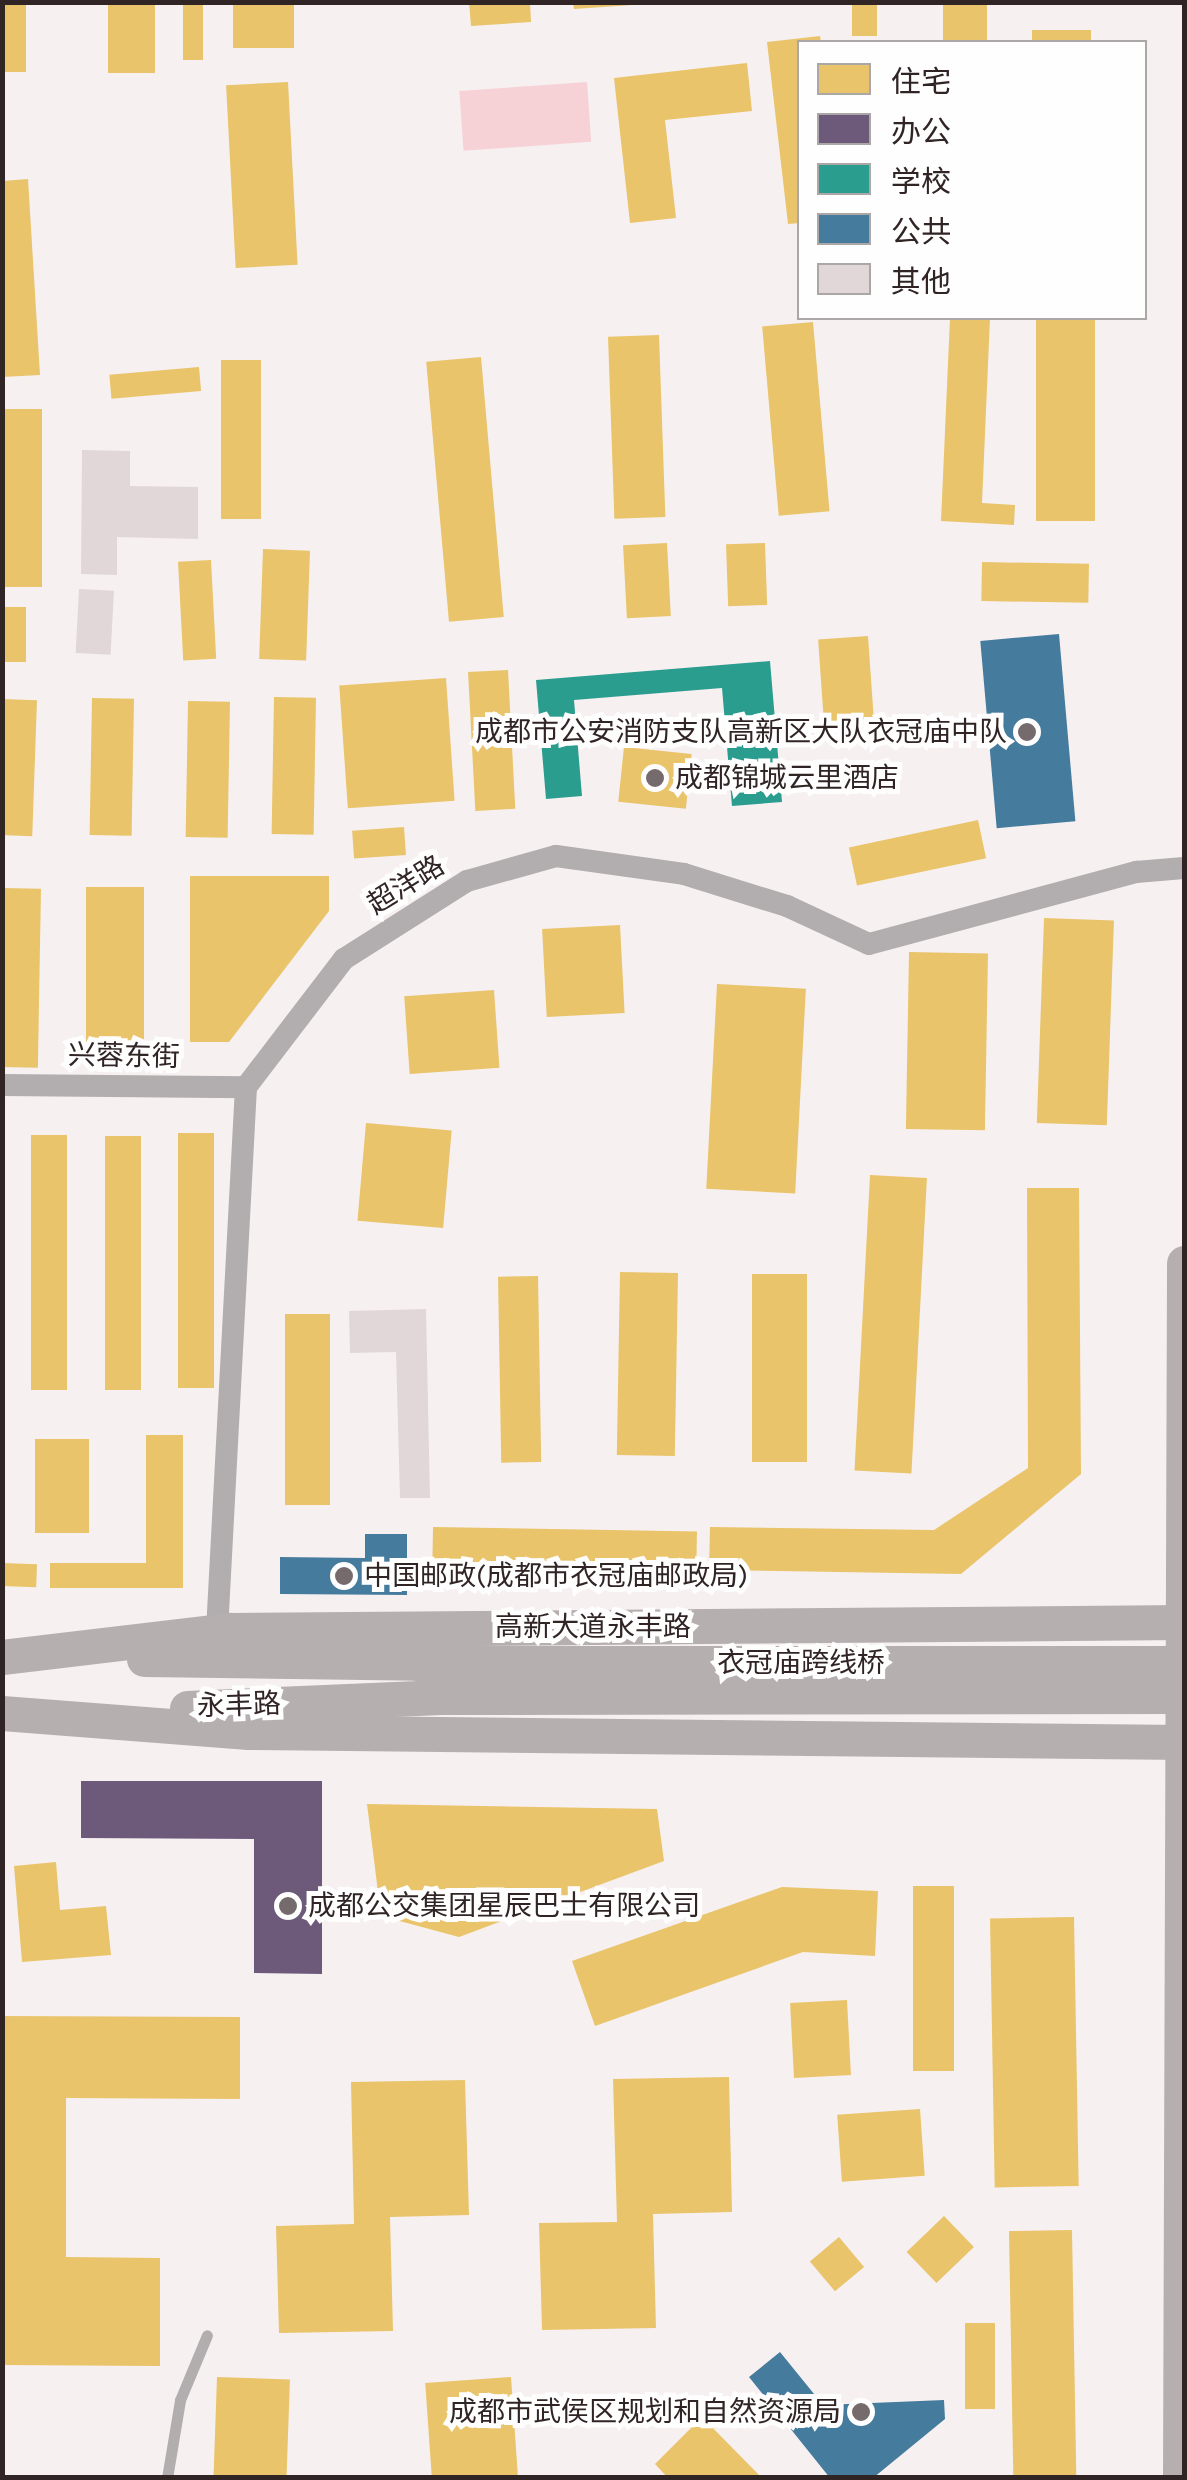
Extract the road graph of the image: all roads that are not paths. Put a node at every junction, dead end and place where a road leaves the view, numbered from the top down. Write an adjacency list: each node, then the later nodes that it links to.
1 (1184, 868): 3 (street, 超洋路)
2 (2, 1084): 3 (street, 兴蓉东街)
3 (246, 1088): 6 (street)
4 (1184, 1263): 5 (main road)
5 (1183, 1622): 6 (main road, 高新大道永丰路); 13 (main road)
6 (218, 1631): 7 (main road, 高新大道永丰路)
7 (13, 1657): 8 (main road, 永丰路)
8 (418, 1663): 9 (main road, 衣冠庙跨线桥, bridge)
9 (1184, 1663)
10 (1184, 1696): 11 (main road, 衣冠庙跨线桥, bridge)
11 (442, 1697): 12 (main road, 永丰路)
12 (19, 1713): 13 (main road)
13 (1183, 1742): 16 (main road)
14 (207, 2335): 15 (lane)
15 (168, 2478)
16 (1180, 2478)

